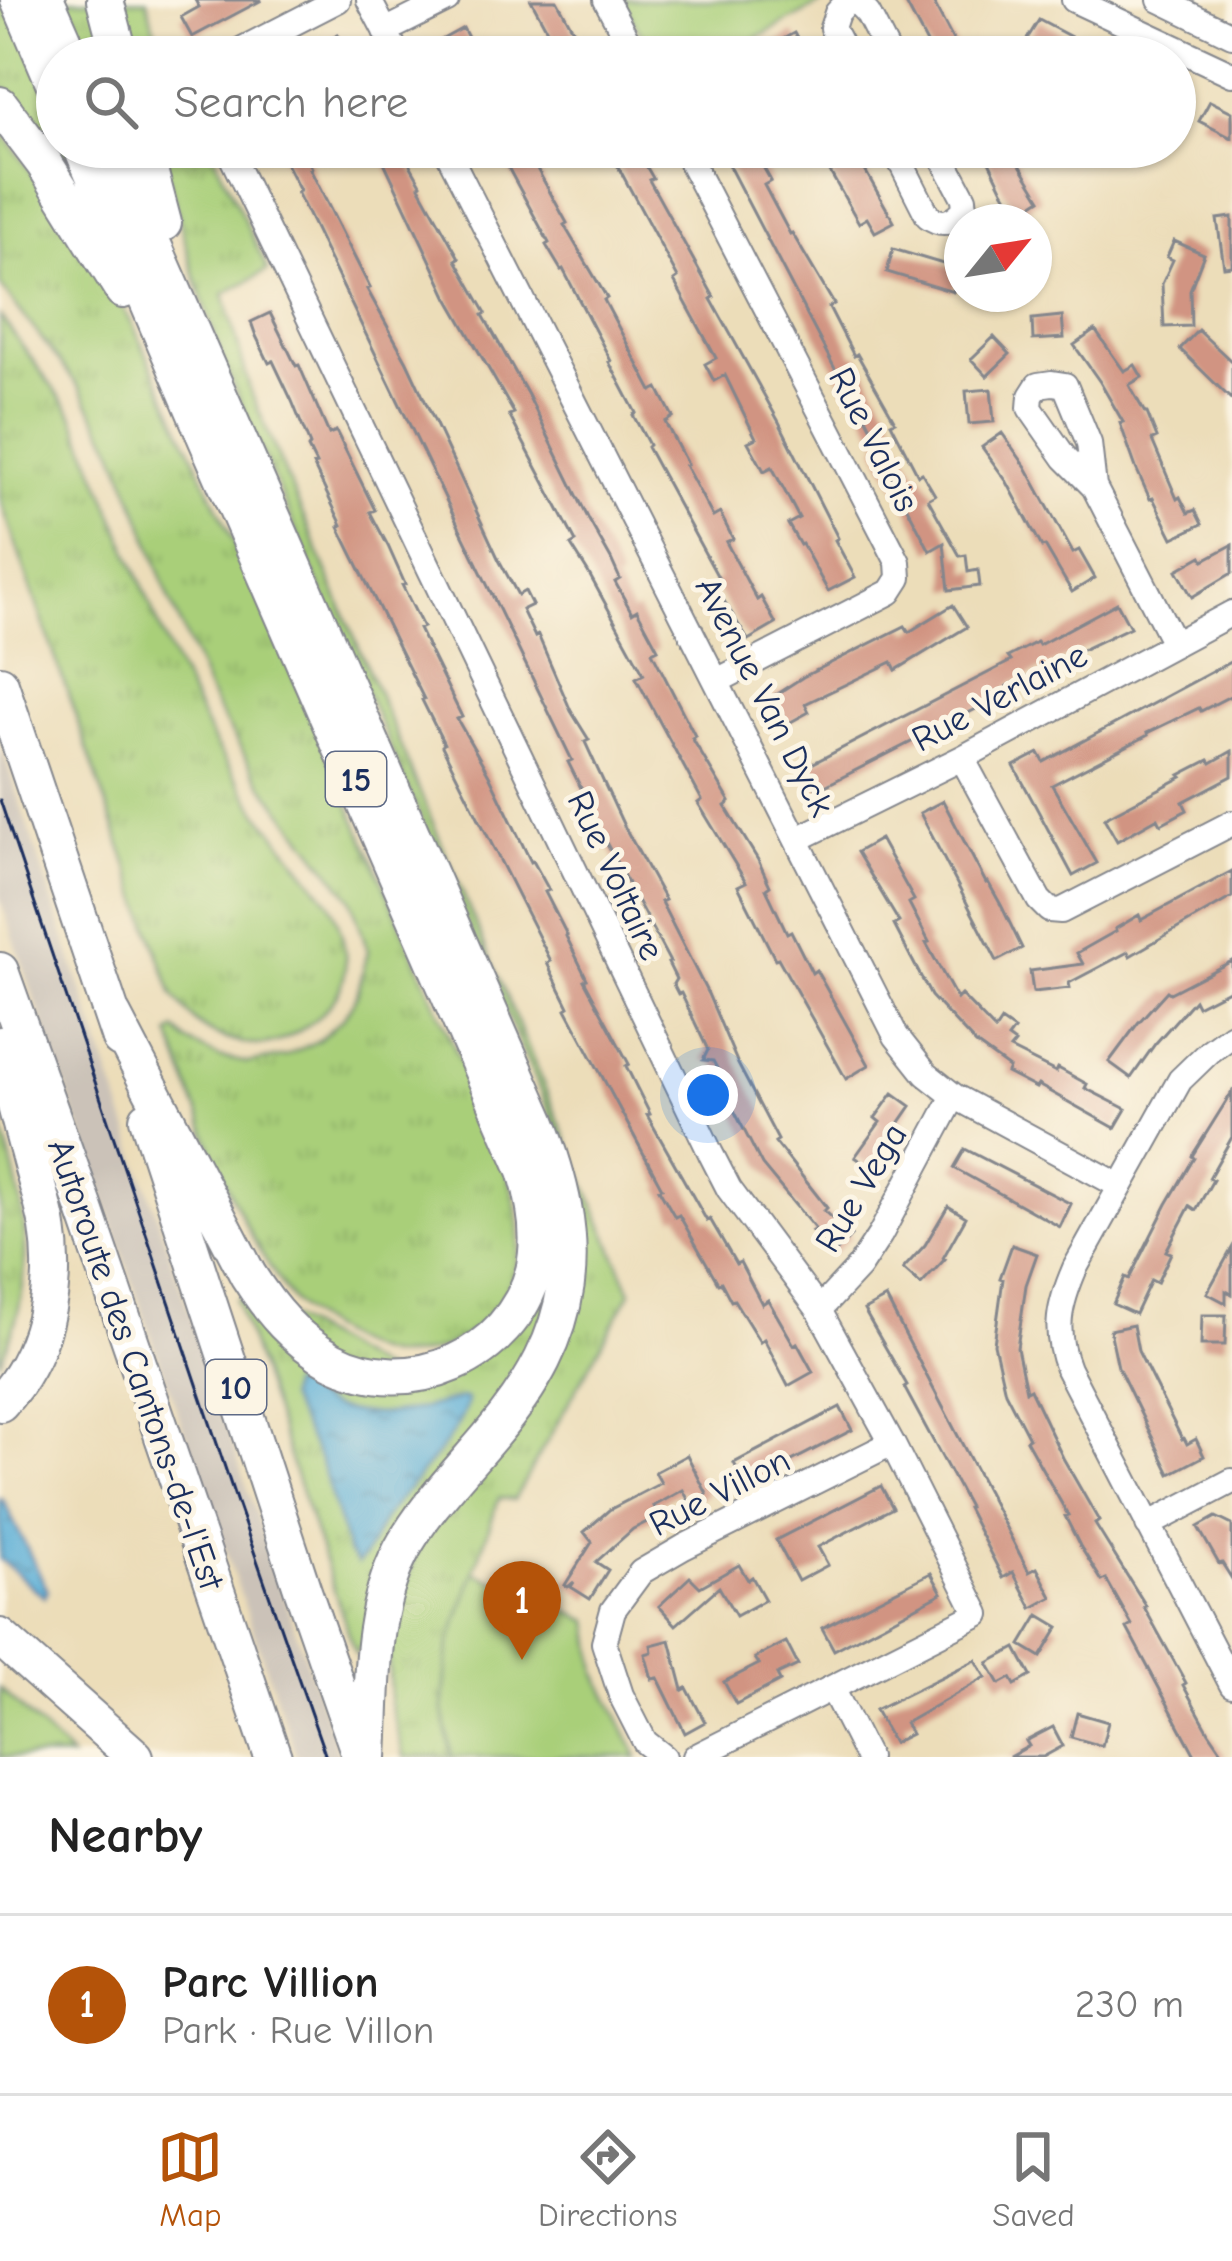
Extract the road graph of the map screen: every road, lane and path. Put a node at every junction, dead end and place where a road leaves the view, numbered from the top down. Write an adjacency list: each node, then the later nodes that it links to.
1 (19, 0): 21 (highway)
2 (46, 0): 13 (highway)
3 (105, 0): 14 (highway)
4 (338, 0): 15 (street)
5 (369, 0): 11 (street)
6 (447, 0): 11 (street)
7 (606, 0): 17 (street)
8 (852, 0): 18 (street); 19 (street)
9 (1074, 0): 20 (street)
10 (1160, 0): 12 (street)
11 (386, 31): 16 (street)
12 (1232, 35)
13 (62, 36)
14 (114, 36)
15 (268, 36)
16 (388, 36)
17 (625, 36)
18 (836, 36)
19 (879, 36)
20 (1151, 36)
21 (36, 40)
22 (1196, 57): 23 (street)
23 (1232, 74)
24 (0, 105): 25 (highway)
25 (36, 151)
26 (47, 168): 36 (highway)
27 (91, 168): 36 (highway)
28 (119, 168): 35 (highway)
29 (148, 168): 35 (highway)
30 (237, 168): 51 (street, Rue Voltaire)
31 (456, 168): 40 (street, Avenue Van Dyck)
32 (693, 168): 40 (street, Rue Valois)
33 (904, 168): 34 (street)
34 (949, 168)
35 (188, 320): 61 (highway)
36 (207, 440): 46 (highway, 15)
37 (1094, 487): 39 (street)
38 (1232, 613): 39 (street, Rue Verlaine)
39 (1174, 643): 42 (street, Rue Verlaine)
40 (717, 681): 44 (street, Avenue Van Dyck)
41 (0, 684): 46 (highway, 10)
42 (962, 758): 43 (street); 44 (street, Rue Verlaine)
43 (1232, 823)
44 (798, 838): 49 (street, Avenue Van Dyck)
45 (0, 971): 60 (highway, Autoroute des Cantons-de-l'Est / 10)
46 (112, 1016): 61 (highway, 10)
47 (1232, 1035): 50 (street)
48 (0, 1045): 52 (highway)
49 (954, 1096): 50 (street, Avenue Van Dyck); 51 (street, Rue Vega)
50 (1120, 1186): 55 (street)
51 (819, 1310): 53 (street, Rue Voltaire)
52 (0, 1402)
53 (892, 1443): 58 (street, Rue Voltaire); 62 (street, Rue Villon)
54 (1232, 1481): 55 (street)
55 (1148, 1525): 57 (street)
56 (0, 1637): 59 (highway)
57 (1232, 1685)
58 (832, 1690): 63 (street); 64 (street)
59 (135, 1757)
60 (273, 1757)
61 (365, 1757)
62 (664, 1757)
63 (695, 1757)
64 (867, 1757)

